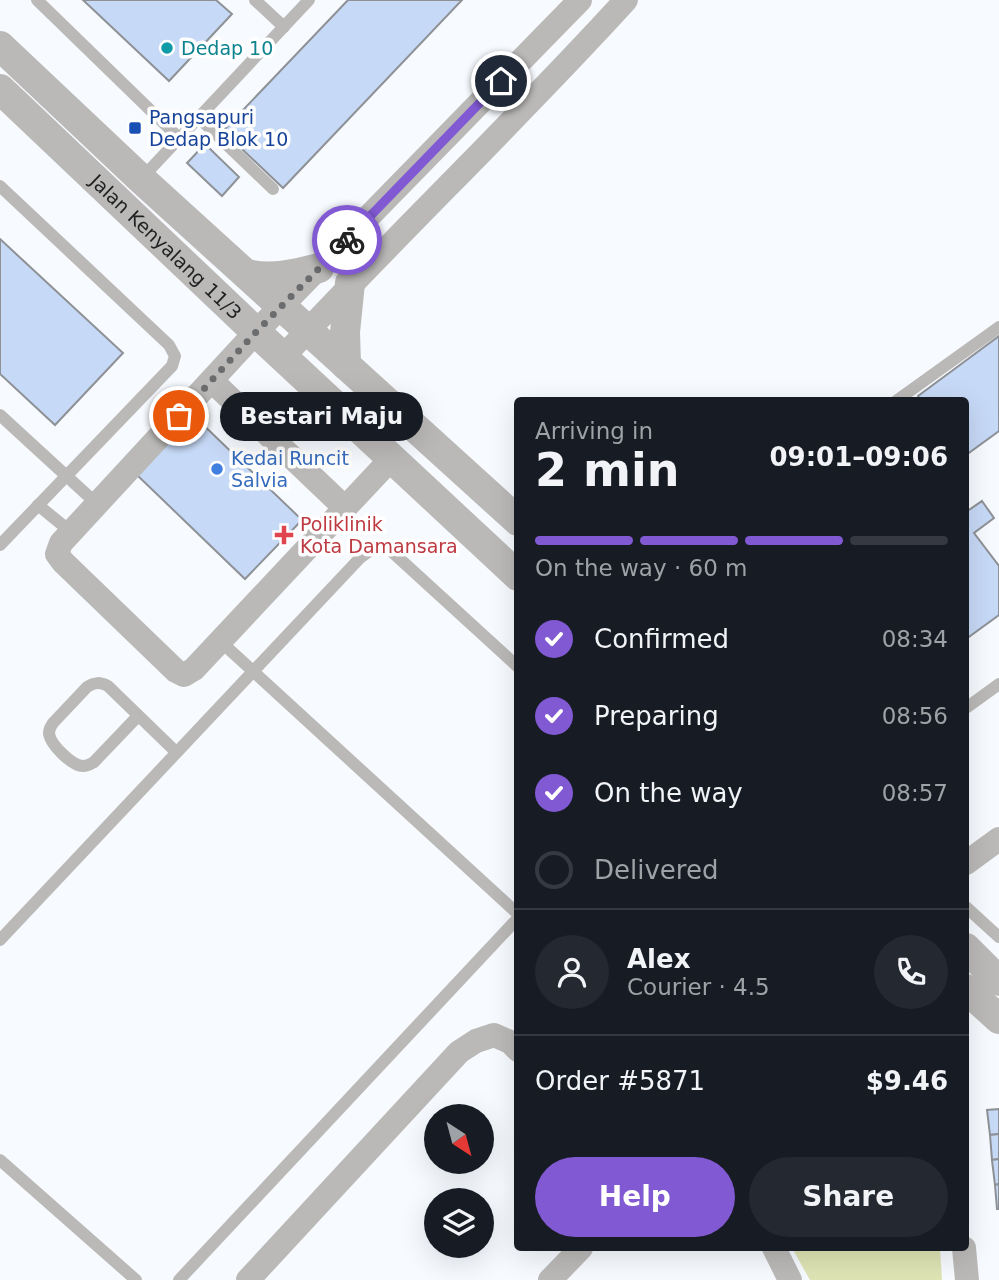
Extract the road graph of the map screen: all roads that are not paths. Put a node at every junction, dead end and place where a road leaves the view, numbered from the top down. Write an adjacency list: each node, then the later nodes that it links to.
1 (37, 0): 10 (lane)
2 (255, 0): 6 (lane)
3 (309, 0): 6 (lane)
4 (580, 0): 16 (street)
5 (626, 0): 18 (street)
6 (284, 27): 9 (lane)
7 (0, 46): 11 (street, Jalan Kenyalang 11/3)
8 (0, 89): 12 (street, Jalan Kenyalang 11/3)
9 (199, 118): 10 (lane); 15 (lane)
10 (179, 138): 13 (lane)
11 (99, 140): 12 (street); 13 (street, Jalan Kenyalang 11/3)
12 (79, 163): 22 (street, Jalan Kenyalang 11/3)
13 (141, 179): 17 (street, Jalan Kenyalang 11/3)
14 (0, 186): 29 (lane)
15 (273, 189)
16 (320, 268): 17 (street); 19 (street)
17 (247, 274): 19 (street, Jalan Kenyalang 11/3)
18 (350, 283): 21 (street); 24 (street)
19 (282, 306): 21 (street, Jalan Kenyalang 11/3); 22 (street)
20 (999, 327): 26 (lane)
21 (308, 330): 23 (street); 24 (street, Jalan Kenyalang 11/3)
22 (256, 332): 23 (street, Jalan Kenyalang 11/3); 25 (street)
23 (283, 357): 28 (street, Jalan Kenyalang 11/3)
24 (346, 365): 33 (street, Jalan Kenyalang 11/3)
25 (212, 381): 30 (street); 32 (street)
26 (902, 397)
27 (0, 415): 29 (lane)
28 (391, 459): 32 (street); 36 (street, Jalan Kenyalang 11/3)
29 (65, 475): 30 (lane); 31 (lane)
30 (97, 504): 34 (street)
31 (38, 505): 34 (lane); 35 (lane)
32 (345, 508): 37 (street)
33 (514, 517)
34 (71, 531): 37 (street)
35 (0, 545)
36 (514, 572)
37 (220, 641): 39 (lane)
38 (514, 663): 39 (lane)
39 (253, 670): 43 (lane); 47 (lane)
40 (999, 684): 41 (lane)
41 (969, 706)
42 (138, 716): 42 (lane); 43 (lane)
43 (176, 752): 50 (lane)
44 (999, 839): 45 (street)
45 (969, 861)
46 (969, 910): 49 (lane)
47 (514, 912)
48 (514, 920): 61 (lane)
49 (999, 937)
50 (0, 940)
51 (969, 951): 52 (street)
52 (999, 981)
53 (969, 992): 54 (street)
54 (999, 1019)
55 (514, 1046): 62 (street)
56 (0, 1160): 60 (lane)
57 (578, 1251): 63 (street)
58 (776, 1251): 64 (street)
59 (964, 1251): 65 (street)
60 (136, 1280)
61 (179, 1280)
62 (248, 1280)
63 (550, 1280)
64 (790, 1280)
65 (967, 1280)

